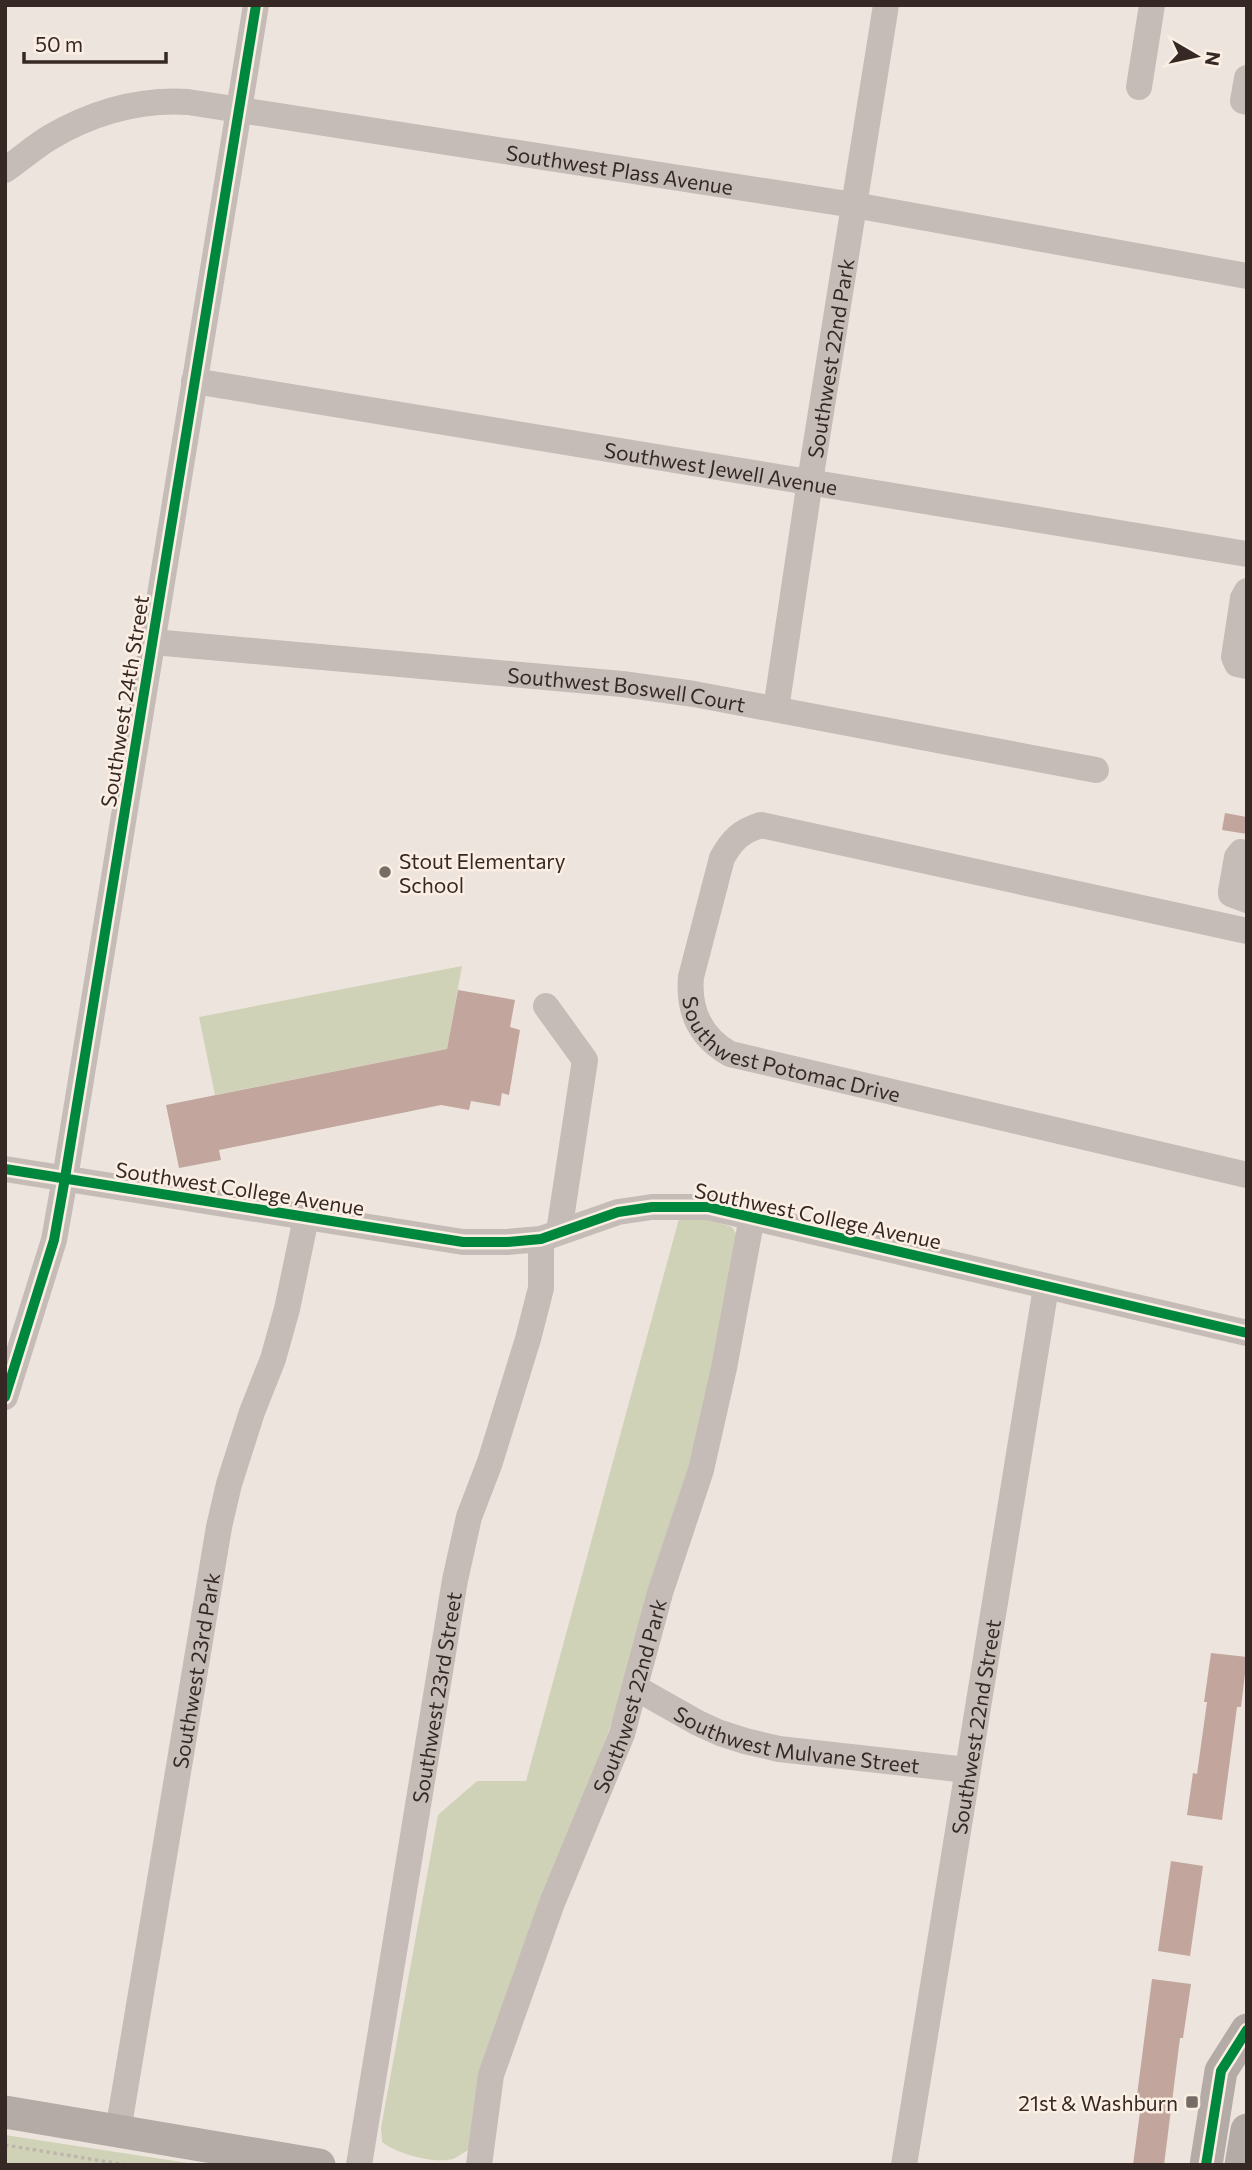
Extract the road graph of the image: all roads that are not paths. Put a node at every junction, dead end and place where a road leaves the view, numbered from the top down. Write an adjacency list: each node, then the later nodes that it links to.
1 (256, 5): 7 (street, Southwest 24th Street)
2 (886, 5): 9 (street, Southwest 22nd Park)
3 (1152, 5): 5 (street)
4 (1247, 78): 6 (street)
5 (1139, 88)
6 (1247, 102)
7 (237, 110): 8 (street, Southwest Plass Avenue); 9 (street, Southwest Plass Avenue); 11 (street, Southwest 24th Street)
8 (5, 170)
9 (854, 205): 10 (street, Southwest Plass Avenue); 12 (street, Southwest 22nd Park)
10 (1247, 276)
11 (194, 381): 12 (street, Southwest Jewell Avenue); 15 (street, Southwest 24th Street)
12 (810, 481): 13 (street, Southwest Jewell Avenue); 17 (street, Southwest 22nd Park)
13 (1247, 554)
14 (1247, 591): 16 (street)
15 (153, 642): 17 (street, Southwest Boswell Court); 25 (street, Southwest 24th Street)
16 (1247, 666)
17 (776, 709): 18 (street, Southwest Boswell Court)
18 (1096, 770)
19 (1247, 853): 20 (street)
20 (1247, 900)
21 (1247, 931): 24 (street, Southwest Potomac Drive)
22 (547, 1006): 28 (street, Southwest 23rd Street)
23 (5, 1169): 25 (street, Southwest College Avenue)
24 (1247, 1175)
25 (65, 1178): 27 (street, Southwest College Avenue); 31 (street, Southwest 24th Street)
26 (752, 1217): 28 (street, Southwest College Avenue); 29 (street, Southwest College Avenue); 32 (street, Southwest 22nd Park)
27 (306, 1218): 28 (street, Southwest College Avenue); 37 (street, Southwest 23rd Park)
28 (550, 1235): 39 (street, Southwest 23rd Street)
29 (1046, 1287): 30 (street, Southwest College Avenue); 33 (street, Southwest 22nd Street)
30 (1247, 1333)
31 (5, 1397)
32 (636, 1688): 33 (street, Southwest Mulvane Street); 40 (street, Southwest 22nd Park)
33 (967, 1770): 41 (street, Southwest 22nd Street)
34 (1247, 2030): 42 (main road)
35 (5, 2112): 37 (main road)
36 (1247, 2130): 43 (main road)
37 (118, 2131): 38 (main road)
38 (319, 2165)
39 (359, 2165)
40 (479, 2165)
41 (904, 2165)
42 (1206, 2165)
43 (1241, 2165)

